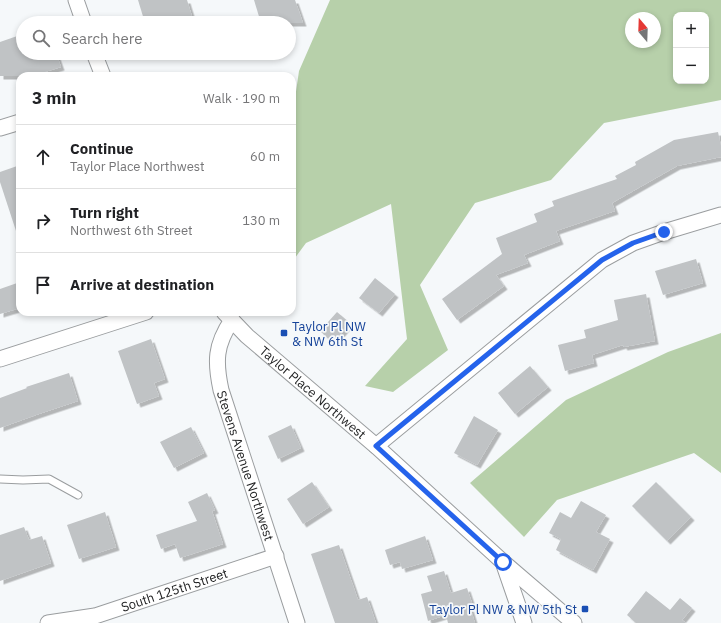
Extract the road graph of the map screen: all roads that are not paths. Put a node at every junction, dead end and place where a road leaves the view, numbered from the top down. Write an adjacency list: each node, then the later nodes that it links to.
1 (76, 0): 2 (street)
2 (82, 16)
3 (97, 60): 4 (street)
4 (101, 72)
5 (16, 123): 6 (street)
6 (0, 128)
7 (721, 216): 11 (street)
8 (134, 316): 10 (street)
9 (228, 316): 11 (street, Taylor Place Northwest); 14 (street, Stevens Avenue Northwest)
10 (0, 359)
11 (376, 446): 15 (street, Taylor Place Northwest)
12 (0, 479): 13 (lane)
13 (78, 495)
14 (276, 556): 16 (street, South 125th Street); 18 (street, Stevens Avenue Northwest)
15 (503, 562): 19 (street); 20 (street, Taylor Place Northwest)
16 (66, 622): 17 (street, South 125th Street)
17 (48, 623)
18 (297, 623)
19 (524, 623)
20 (574, 623)

